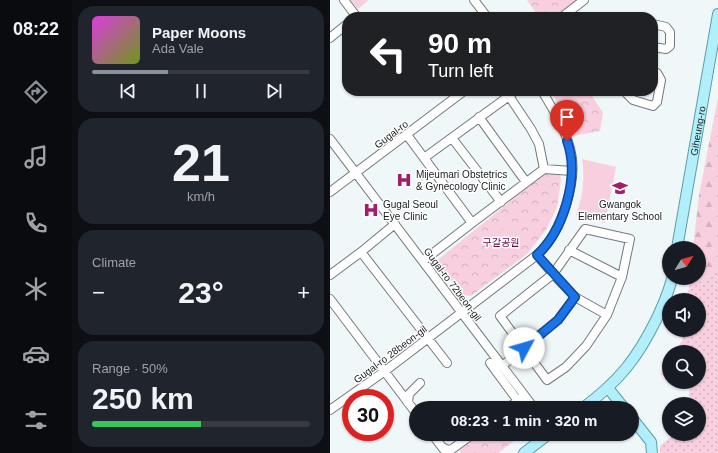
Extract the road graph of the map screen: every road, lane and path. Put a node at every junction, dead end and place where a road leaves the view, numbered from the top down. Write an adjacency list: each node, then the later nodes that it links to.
1 (344, 0): 4 (street)
2 (474, 0): 5 (street)
3 (584, 0): 6 (street)
4 (353, 12)
5 (483, 12)
6 (568, 12)
7 (718, 14): 31 (main road, Giheung-ro)
8 (658, 25): 11 (street)
9 (342, 28): 10 (street)
10 (330, 38)
11 (658, 48)
12 (658, 75): 17 (street)
13 (458, 96): 19 (street, Gugal-ro)
14 (509, 96): 18 (street)
15 (513, 96): 23 (street)
16 (545, 96): 24 (street, Gugal-ro 28beon-gil)
17 (629, 96)
18 (479, 117): 20 (street); 26 (street)
19 (407, 135): 22 (street); 25 (street, Gugal-ro)
20 (452, 138): 22 (street); 28 (street)
21 (330, 140): 25 (street, Gugal-ro 72beon-gil)
22 (424, 158): 29 (street)
23 (544, 169): 24 (street); 26 (street)
24 (572, 171): 34 (street, Gugal-ro 28beon-gil)
25 (356, 173): 27 (street, Gugal-ro); 30 (street, Gugal-ro 72beon-gil)
26 (526, 182): 28 (street)
27 (330, 192)
28 (500, 202): 29 (street)
29 (472, 223): 35 (street)
30 (395, 224): 33 (street); 35 (street, Gugal-ro 72beon-gil)
31 (679, 241)
32 (569, 250): 36 (street); 38 (street); 38 (street)
33 (361, 252): 37 (street); 44 (street)
34 (537, 255): 36 (street); 42 (street, Gugal-ro 28beon-gil)
35 (423, 261): 42 (street, Gugal-ro 72beon-gil)
36 (553, 274): 40 (street); 45 (street)
37 (330, 275)
38 (622, 277): 43 (street)
39 (670, 285): 51 (main road)
40 (575, 297): 43 (street); 45 (street)
41 (330, 300): 49 (street)
42 (462, 312): 44 (street, Gugal-ro 28beon-gil); 48 (street, Gugal-ro 72beon-gil)
43 (607, 315): 45 (street)
44 (428, 338): 46 (street); 49 (street, Gugal-ro 28beon-gil)
45 (524, 348): 48 (street)
46 (447, 363)
47 (490, 363): 52 (street)
48 (502, 366): 52 (street, Gugal-ro 72beon-gil)
49 (385, 371): 57 (street); 58 (street, Gugal-ro 28beon-gil)
50 (420, 384): 57 (street)
51 (608, 388): 55 (main road); 56 (main road)
52 (522, 398): 53 (street); 54 (street, Gugal-ro 72beon-gil)
53 (518, 401)
54 (526, 401)
55 (592, 401)
56 (618, 401)
57 (408, 403)
58 (330, 410)
59 (639, 427): 65 (main road)
60 (437, 441): 63 (street)
61 (463, 441): 63 (street)
62 (540, 441): 64 (main road)
63 (444, 450)
64 (524, 453)
65 (652, 453)

